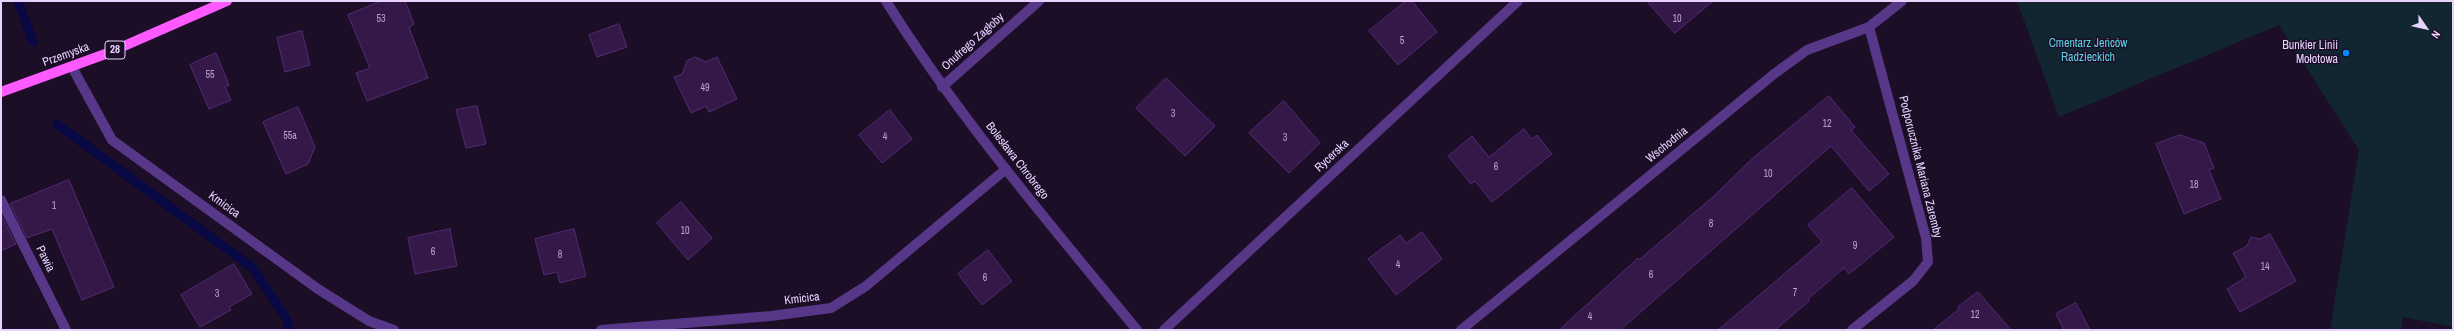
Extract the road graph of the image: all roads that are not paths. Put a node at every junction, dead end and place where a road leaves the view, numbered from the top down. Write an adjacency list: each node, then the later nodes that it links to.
1 (227, 1): 7 (main road, Przemyska / 28)
2 (886, 1): 8 (street, Bolesława Chrobrego)
3 (1039, 1): 8 (street, Onufrego Zagłoby)
4 (1518, 1): 16 (street, Rycerska)
5 (1902, 1): 6 (street, Wschodnia)
6 (1869, 27): 17 (street, Wschodnia); 18 (street, Podporucznika Mariana Zaremby)
7 (72, 67): 9 (main road, Przemyska / 28); 13 (street, Kmicica)
8 (942, 87): 10 (street, Bolesława Chrobrego)
9 (1, 92)
10 (1006, 169): 14 (street, Kmicica); 15 (street, Bolesława Chrobrego)
11 (1, 200): 12 (street, Pawia)
12 (66, 330)
13 (394, 330)
14 (601, 330)
15 (1137, 330)
16 (1164, 330)
17 (1461, 330)
18 (1852, 330)

